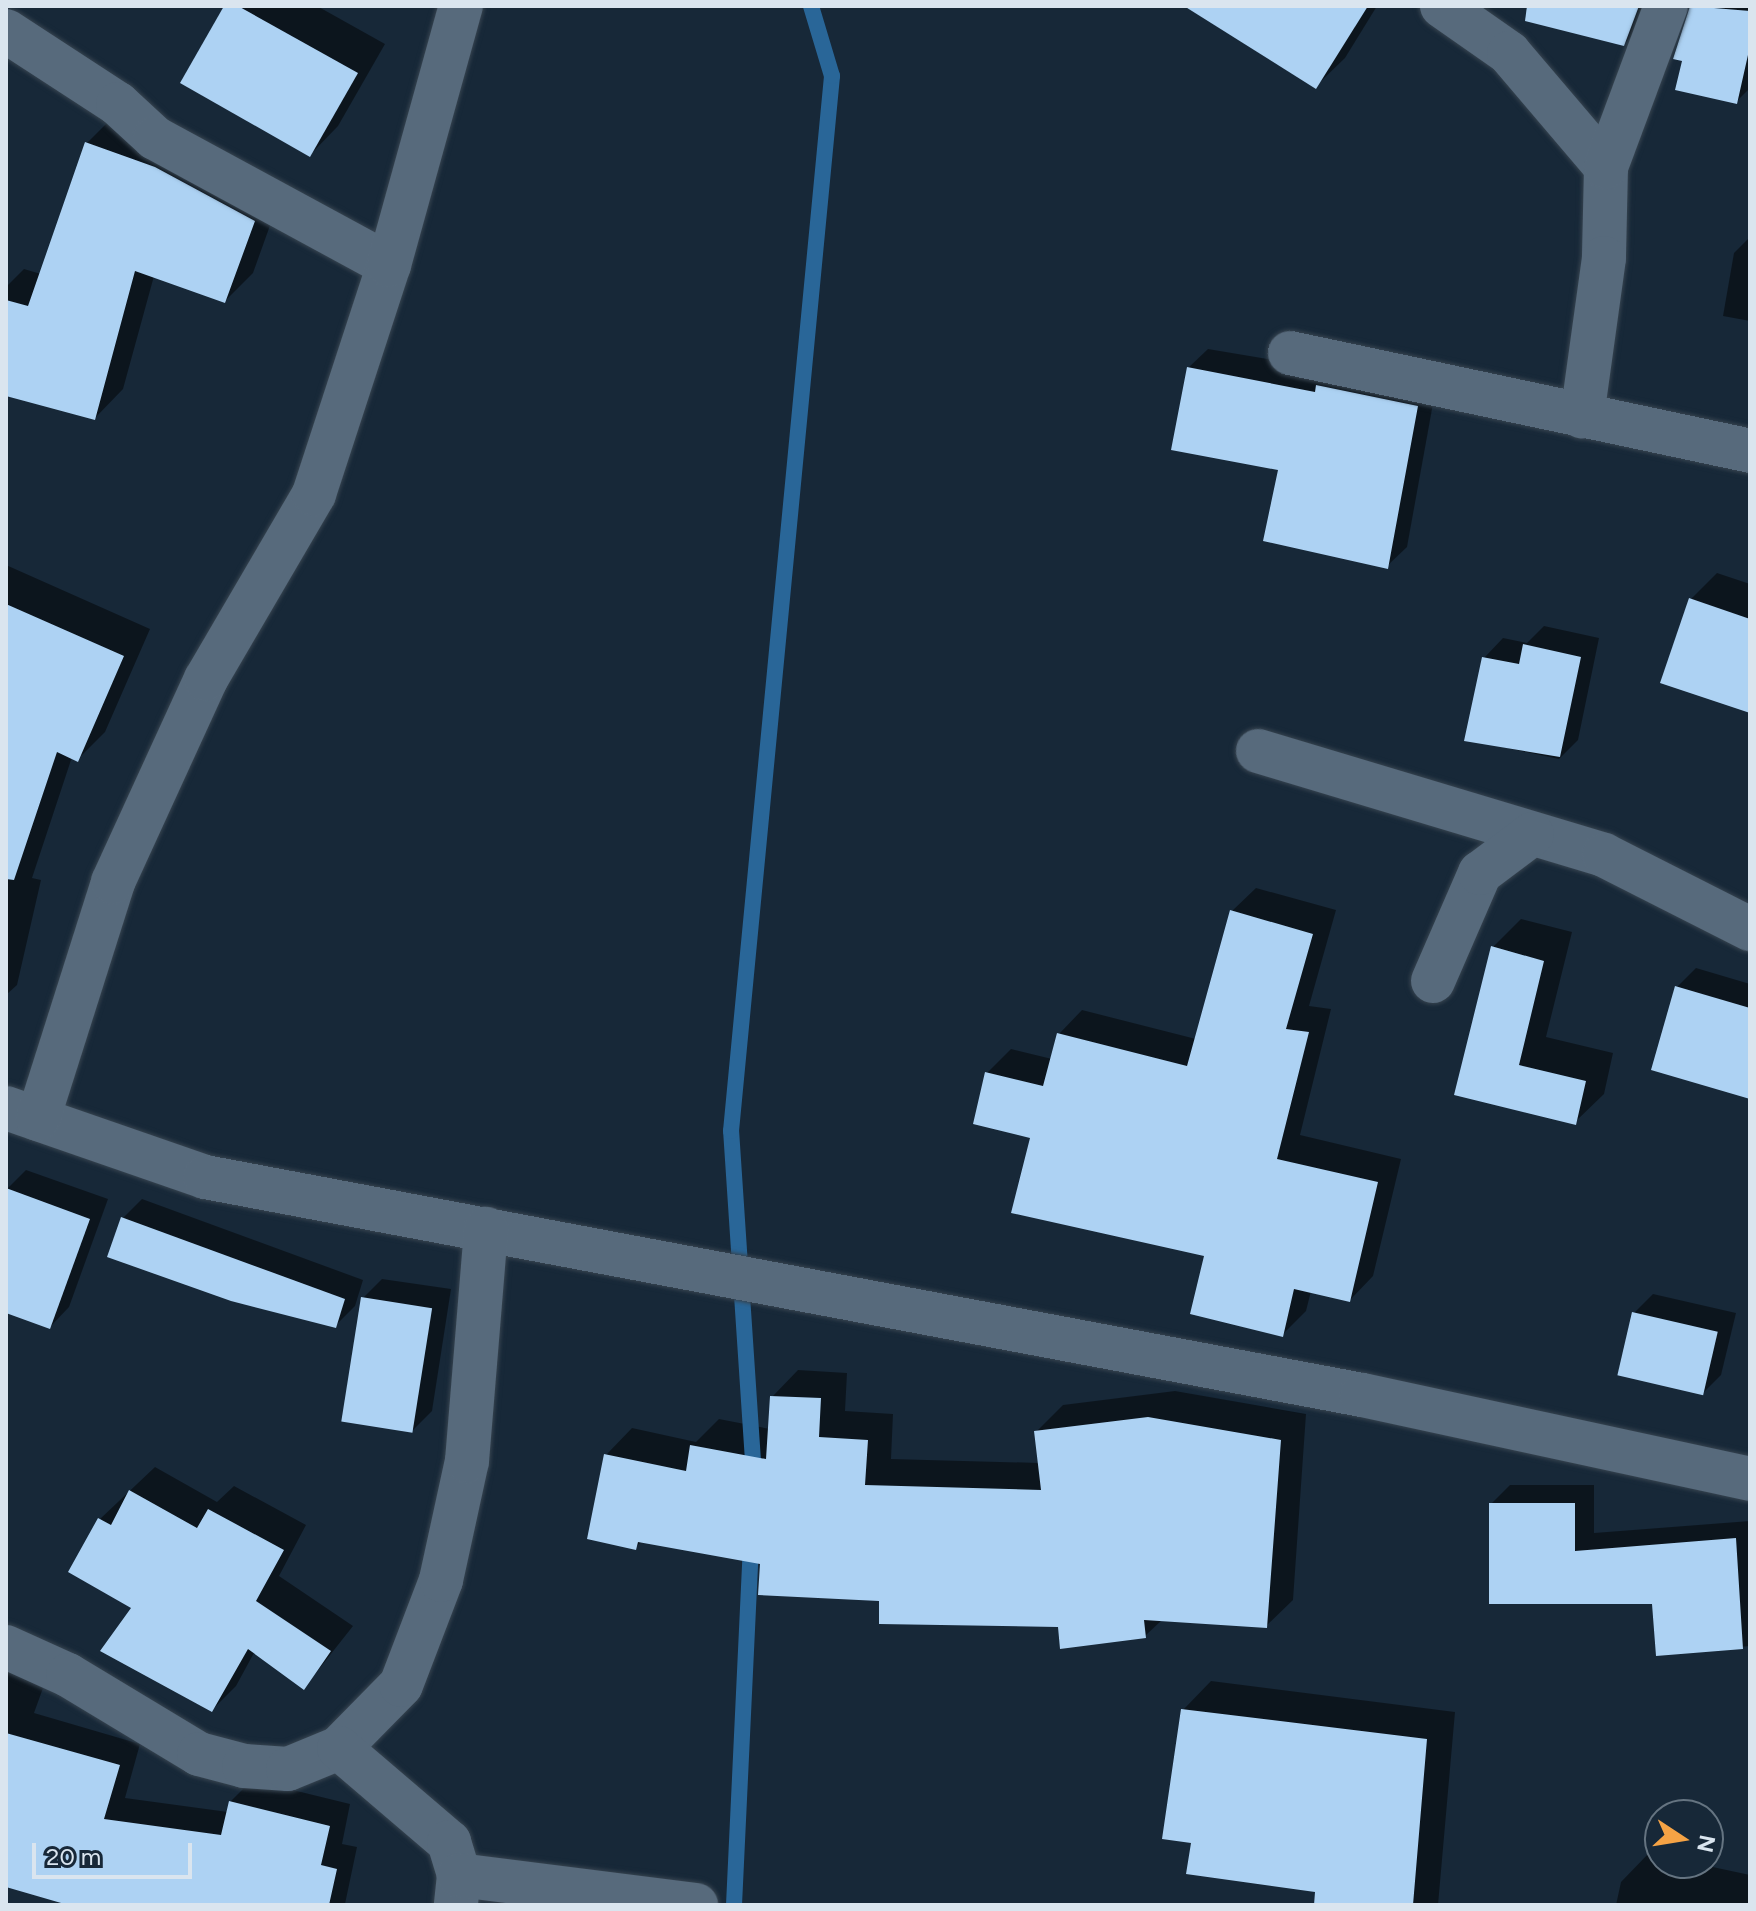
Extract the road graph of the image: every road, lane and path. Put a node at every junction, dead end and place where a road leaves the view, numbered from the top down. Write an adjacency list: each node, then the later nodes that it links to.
1 (461, 6): 6 (street)
2 (1442, 6): 5 (street)
3 (1666, 6): 5 (street)
4 (6, 31): 6 (street)
5 (1606, 167): 8 (street)
6 (389, 265): 14 (street)
7 (1290, 353): 8 (street)
8 (1582, 416): 9 (street)
9 (1750, 451)
10 (1258, 751): 11 (street)
11 (1532, 834): 12 (street); 13 (street)
12 (1750, 929)
13 (1433, 981)
14 (22, 1113): 15 (street)
15 (486, 1229): 16 (street); 18 (street)
16 (1750, 1479)
17 (6, 1647): 18 (street)
18 (339, 1748): 19 (street)
19 (458, 1890): 20 (street)
20 (696, 1905)

